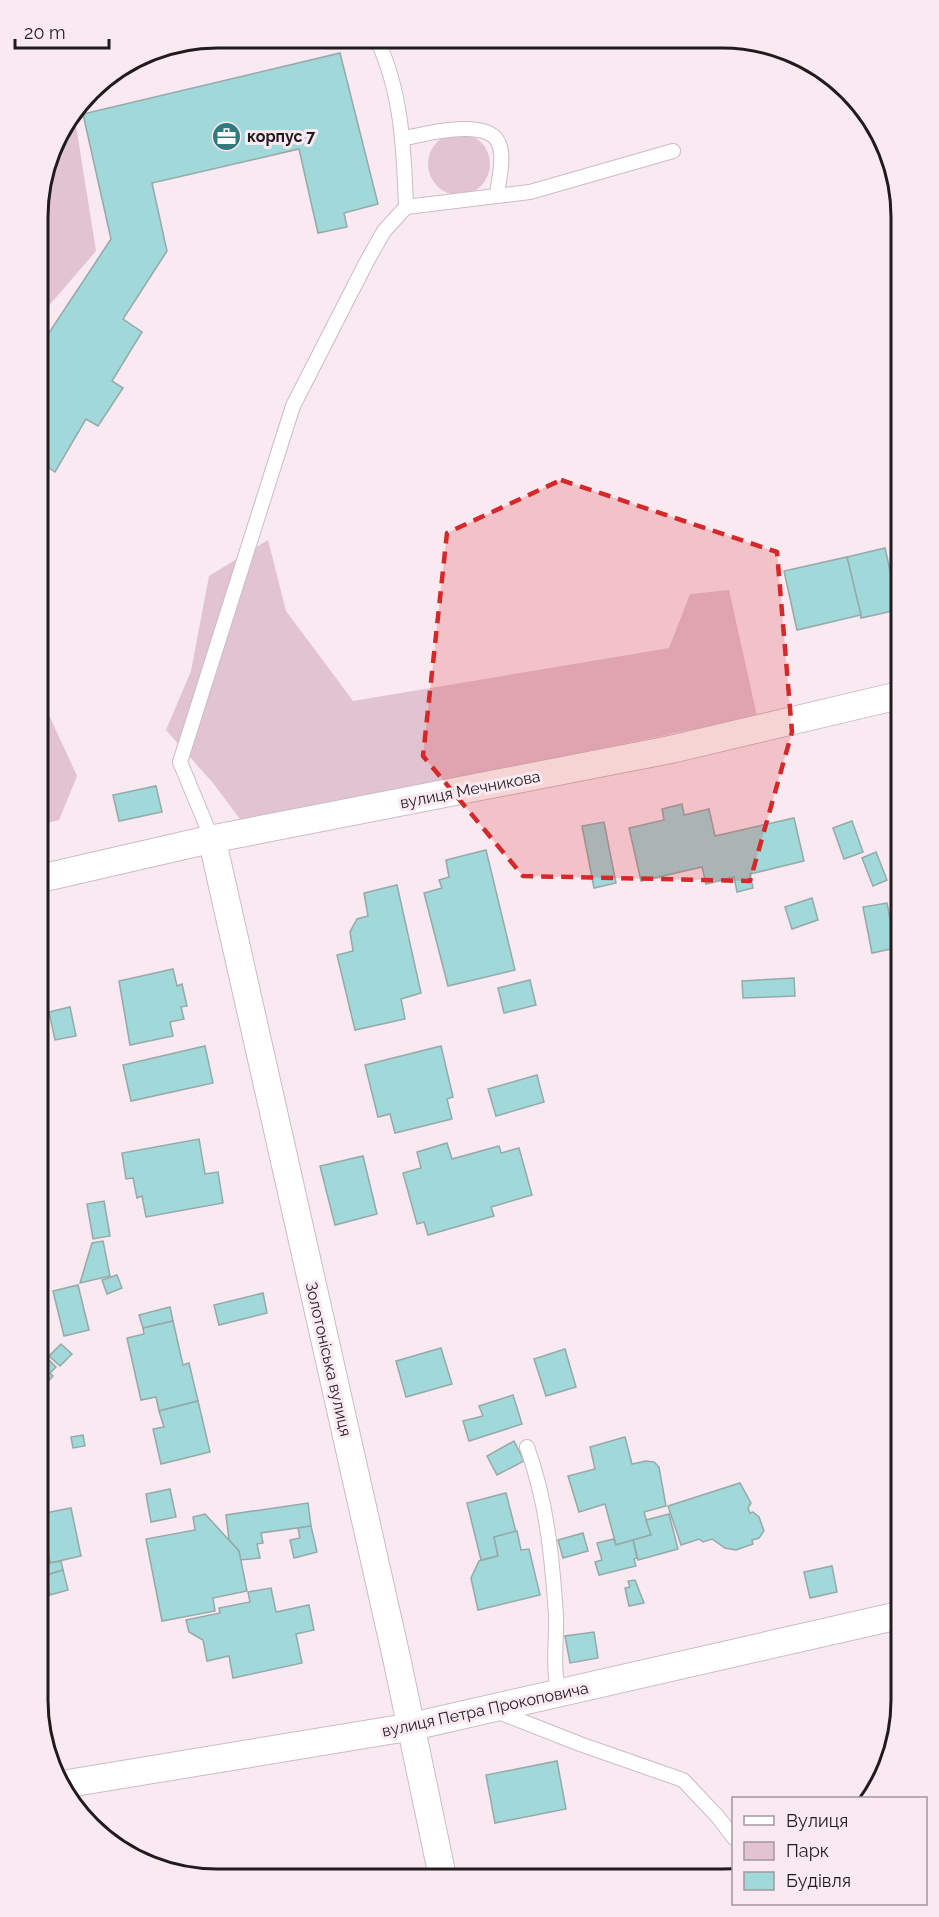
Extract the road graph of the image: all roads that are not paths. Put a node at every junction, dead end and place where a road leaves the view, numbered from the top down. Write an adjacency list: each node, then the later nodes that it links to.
1 (381, 48): 2 (lane)
2 (402, 139): 4 (lane); 5 (lane)
3 (673, 151): 4 (lane)
4 (497, 196): 5 (lane)
5 (406, 207): 7 (lane)
6 (891, 698): 7 (street, вулиця Мечникова)
7 (212, 839): 8 (street, вулиця Мечникова); 13 (street, Золотоніська вулиця)
8 (48, 877)
9 (527, 1447): 11 (lane)
10 (891, 1617): 11 (street, вулиця Петра Прокоповича)
11 (559, 1693): 12 (street, вулиця Петра Прокоповича)
12 (492, 1709): 13 (street, вулиця Петра Прокоповича); 15 (lane)
13 (410, 1727): 14 (street, вулиця Петра Прокоповича); 16 (street, Золотоніська вулиця)
14 (70, 1783)
15 (732, 1835)
16 (441, 1869)

